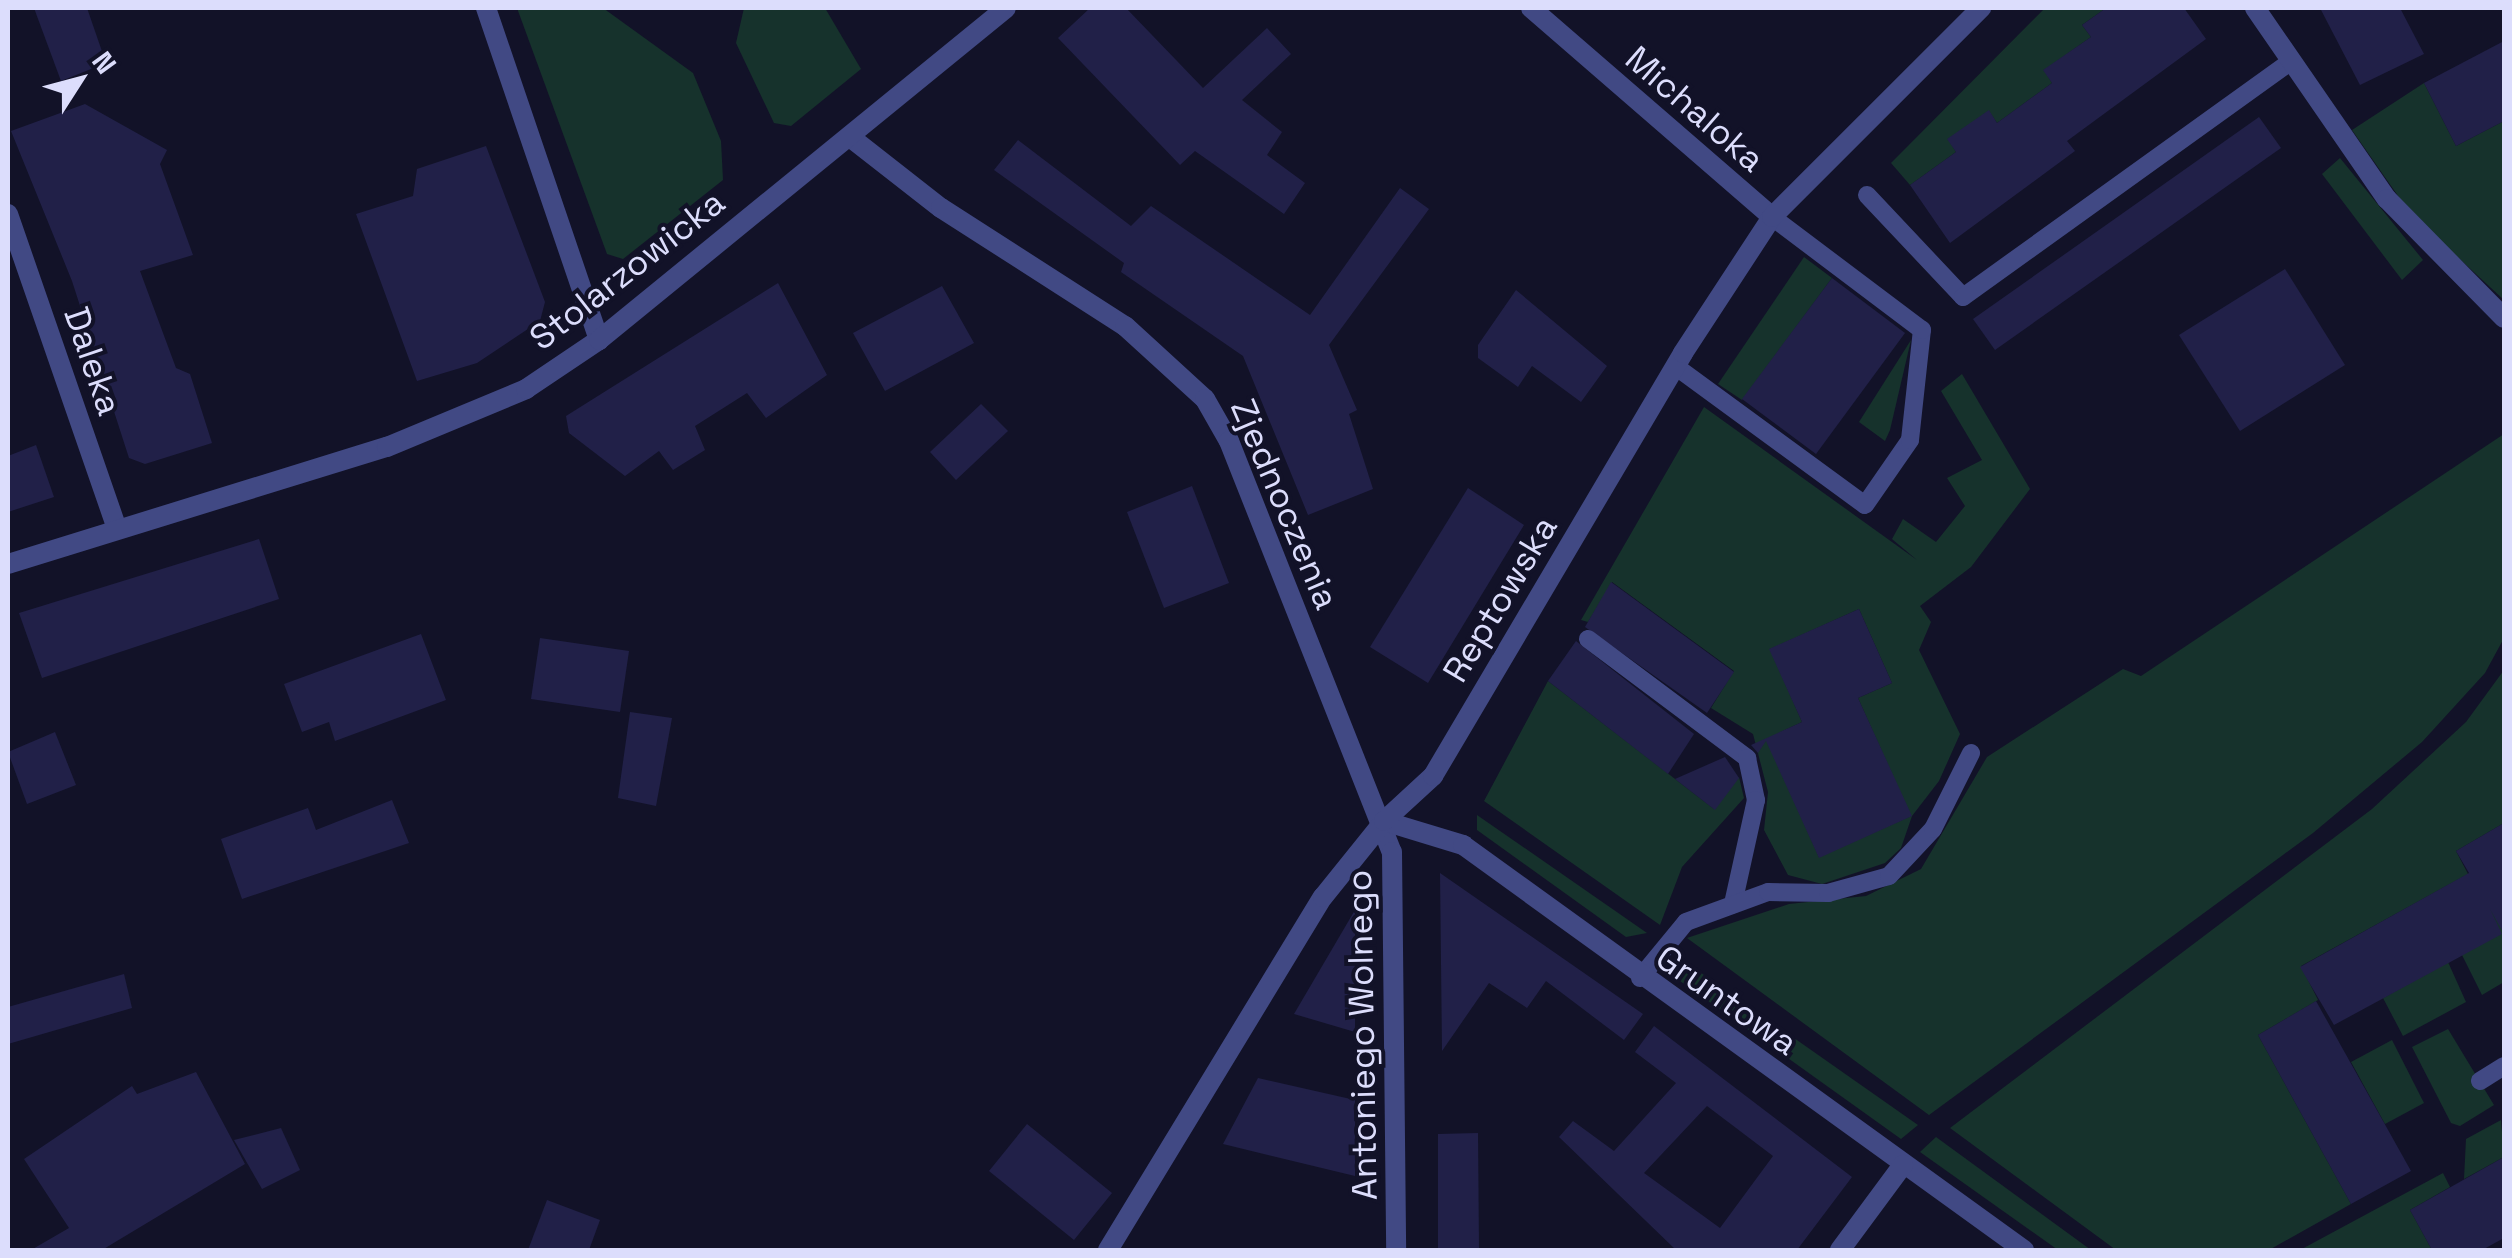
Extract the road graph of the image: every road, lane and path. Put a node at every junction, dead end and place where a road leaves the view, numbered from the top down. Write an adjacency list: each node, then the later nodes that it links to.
1 (486, 8): 12 (street)
2 (1006, 8): 7 (street, Stolarzowicka)
3 (1531, 8): 10 (street, Michaloka)
4 (1981, 8): 10 (street, Reptowska)
5 (2255, 8): 6 (street)
6 (2292, 60): 8 (lane); 11 (street)
7 (850, 136): 12 (street, Stolarzowicka); 18 (street, Zjednoczenia)
8 (1868, 195)
9 (8, 214): 14 (street, Daleka)
10 (1772, 217): 13 (street, Reptowska); 13 (lane)
11 (2504, 318)
12 (599, 340): 14 (street, Stolarzowicka)
13 (1676, 366): 18 (street, Reptowska)
14 (117, 528): 15 (street, Stolarzowicka)
15 (8, 564)
16 (1588, 639): 19 (lane)
17 (1971, 752): 19 (lane)
18 (1384, 820): 20 (street, Gruntowa); 24 (street, Reptowska); 25 (street, Antoniego Wolnego)
19 (1733, 904): 20 (lane)
20 (1640, 978): 23 (street, Gruntowa)
21 (2504, 1066): 22 (lane)
22 (2480, 1081)
23 (1903, 1164): 26 (street); 27 (street, Gruntowa)
24 (1108, 1250)
25 (1396, 1250)
26 (1840, 1250)
27 (2024, 1250)

